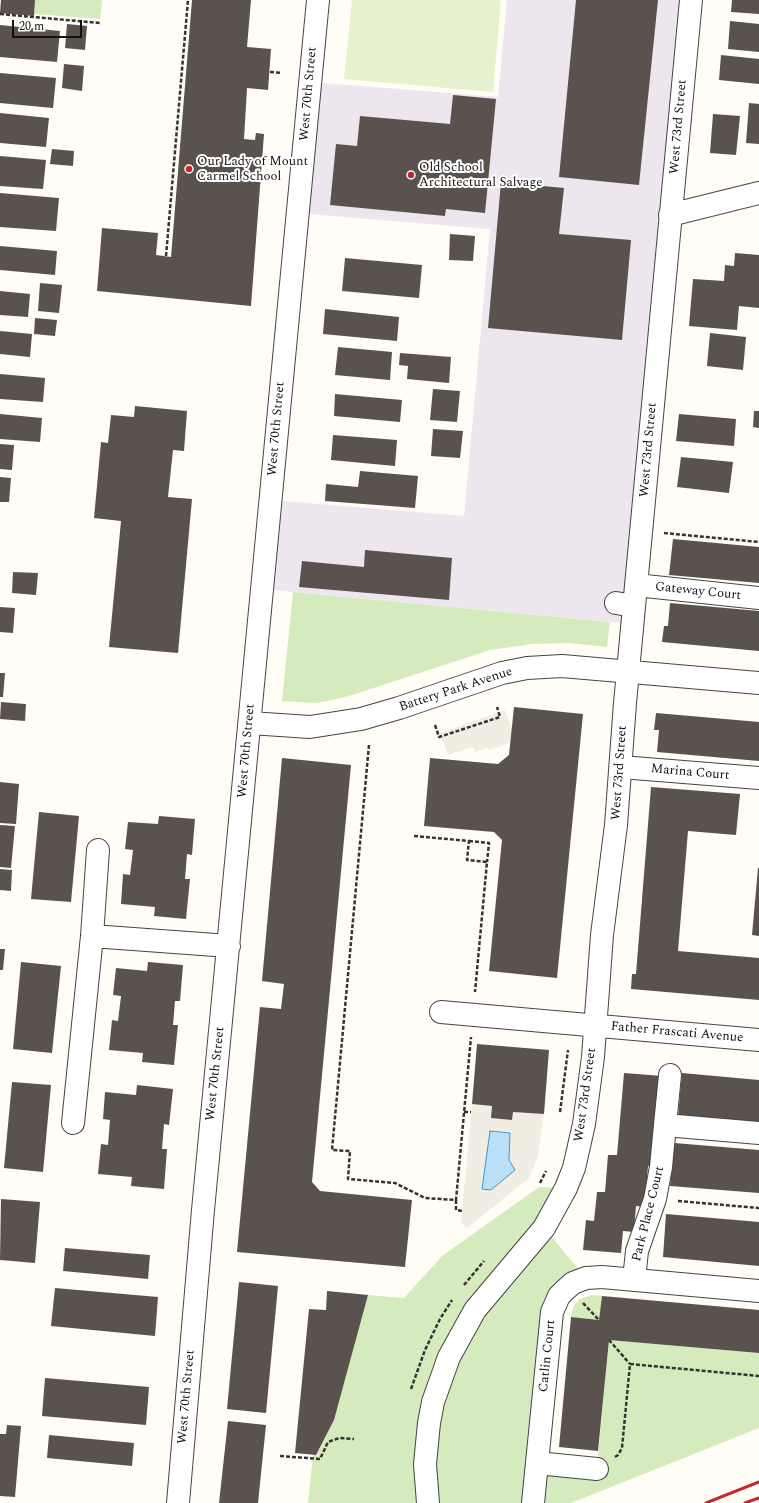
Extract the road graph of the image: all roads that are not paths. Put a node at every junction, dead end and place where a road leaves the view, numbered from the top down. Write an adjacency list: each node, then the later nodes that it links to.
1 (318, 0): 9 (street, West 70th Street)
2 (691, 0): 4 (street, West 73rd Street)
3 (759, 193): 4 (street)
4 (670, 215): 5 (street, West 73rd Street)
5 (629, 598): 6 (street, Gateway Court); 7 (street, West 73rd Street)
6 (759, 598)
7 (628, 672): 8 (street, Battery Park Avenue); 9 (street, Battery Park Avenue); 10 (street, West 73rd Street)
8 (759, 683)
9 (250, 723): 14 (street, West 70th Street)
10 (621, 767): 11 (street, Marina Court); 16 (street, West 73rd Street)
11 (759, 778)
12 (98, 850): 13 (street)
13 (92, 936): 14 (street); 19 (street)
14 (229, 946): 26 (street, West 70th Street)
15 (441, 1012): 16 (street, Father Frascati Avenue)
16 (595, 1025): 17 (street, Father Frascati Avenue); 27 (street, West 73rd Street)
17 (759, 1040)
18 (670, 1075): 20 (street, Park Place Court)
19 (73, 1123)
20 (665, 1125): 21 (street); 22 (street, Park Place Court)
21 (759, 1133)
22 (634, 1280): 23 (street, Catlin Court); 24 (street, Catlin Court)
23 (759, 1291)
24 (538, 1464): 25 (street); 28 (street, Catlin Court)
25 (604, 1464)
26 (178, 1503)
27 (428, 1503)
28 (534, 1503)

